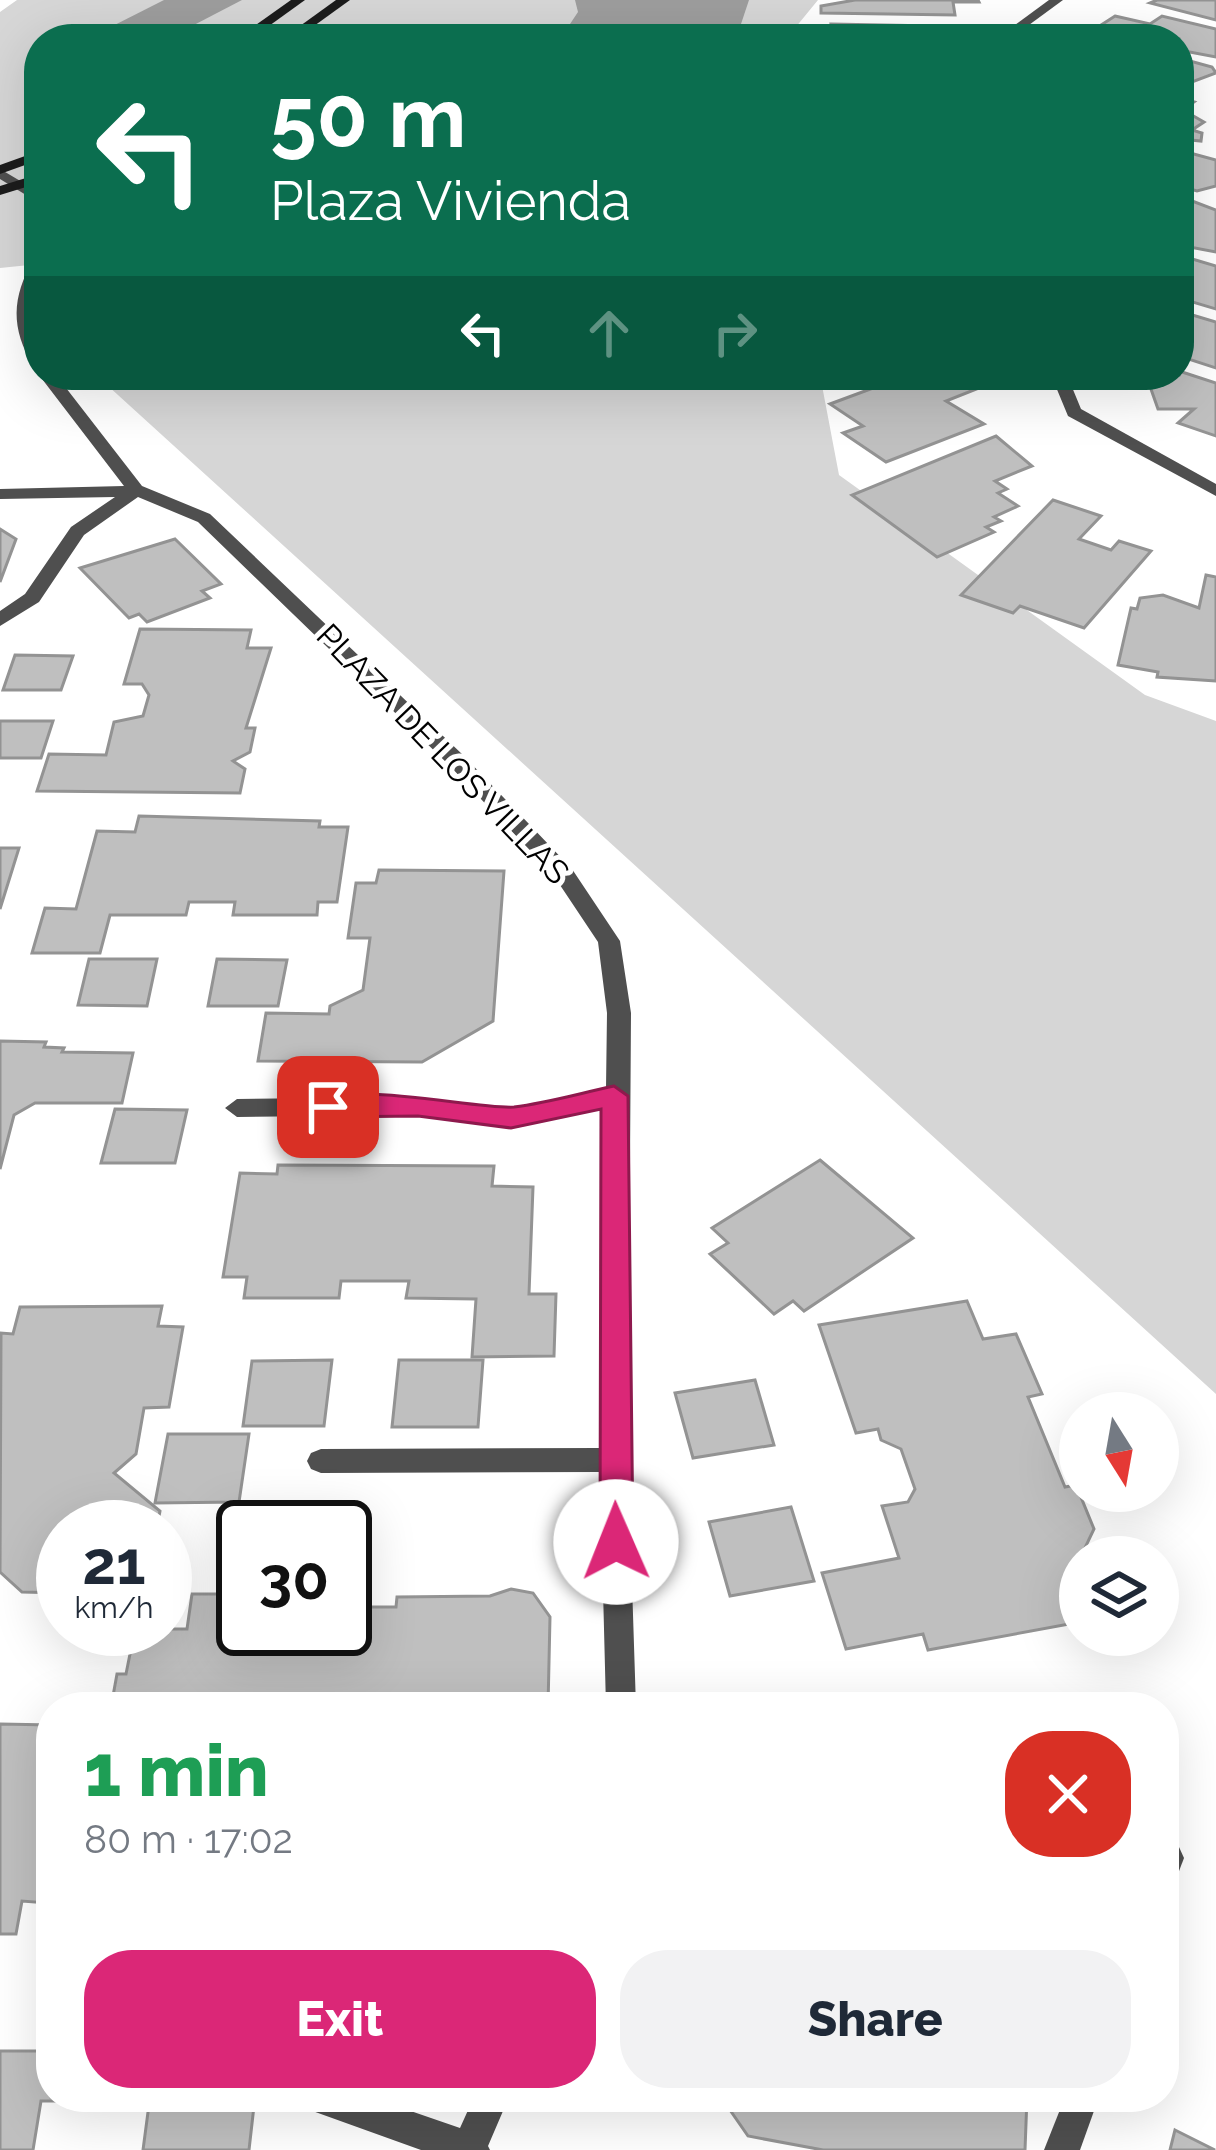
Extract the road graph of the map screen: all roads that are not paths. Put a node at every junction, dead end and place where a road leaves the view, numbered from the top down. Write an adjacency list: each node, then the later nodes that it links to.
1 (299, 0): 4 (street)
2 (344, 0): 5 (street)
3 (1057, 0): 6 (street)
4 (264, 24)
5 (310, 24)
6 (1023, 24)
7 (0, 171): 8 (street)
8 (22, 185): 9 (street)
9 (0, 190)
10 (24, 289): 11 (street)
11 (24, 336)
12 (59, 390): 14 (street, PLAZA DE LOS VILLAS)
13 (1065, 390): 15 (street)
14 (136, 490): 16 (street); 17 (street); 18 (street, PLAZA DE LOS VILLAS)
15 (1216, 491)
16 (0, 494)
17 (0, 620)
18 (614, 1096): 19 (street); 20 (street, PLAZA DE LOS VILLAS)
19 (237, 1108)
20 (614, 1460): 21 (street); 22 (street, PLAZA DE LOS VILLAS)
21 (321, 1461)
22 (621, 1692)
23 (361, 2112): 26 (street)
24 (485, 2112): 26 (street)
25 (1077, 2112): 27 (street)
26 (469, 2150)
27 (1063, 2150)

